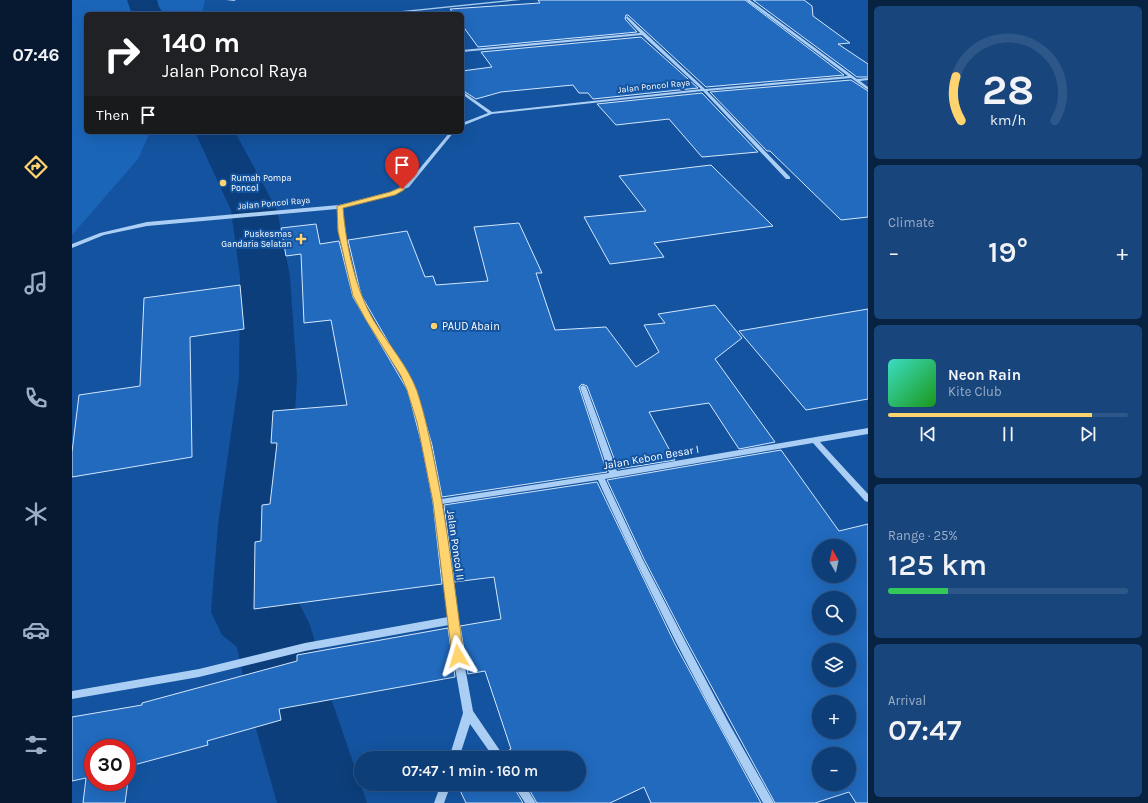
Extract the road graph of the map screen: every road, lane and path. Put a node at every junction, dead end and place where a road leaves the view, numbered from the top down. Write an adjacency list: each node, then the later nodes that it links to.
1 (228, 0): 2 (street)
2 (234, 0)
3 (444, 0): 6 (street)
4 (519, 0): 6 (street)
5 (748, 0): 11 (street)
6 (448, 6): 7 (street)
7 (393, 12)
8 (627, 17): 9 (street)
9 (643, 34): 10 (street); 13 (street)
10 (464, 51)
11 (853, 78): 12 (street, Jalan Poncol Raya); 13 (street, Jalan Poncol Raya); 14 (street)
12 (868, 79)
13 (704, 90): 16 (street, Jalan Poncol Raya); 19 (street)
14 (868, 90)
15 (464, 93): 16 (street)
16 (491, 113): 17 (street, Jalan Poncol Raya)
17 (464, 124)
18 (450, 134): 20 (street, Jalan Poncol Raya)
19 (788, 178)
20 (339, 207): 21 (street, Jalan Poncol Raya); 28 (street, Jalan Poncol II)
21 (72, 246)
22 (583, 387): 25 (street)
23 (868, 431): 24 (street, Jalan Kebon Besar I)
24 (814, 440): 25 (street, Jalan Kebon Besar I); 27 (street)
25 (614, 474): 26 (street, Jalan Kebon Besar I)
26 (600, 477): 28 (street, Jalan Kebon Besar I); 38 (street)
27 (868, 500)
28 (438, 502): 29 (street, Jalan Poncol II)
29 (454, 620): 30 (street); 31 (street, Jalan Poncol II)
30 (72, 695)
31 (468, 713): 32 (street, Jalan Poncol II); 33 (street)
32 (456, 751)
33 (495, 751)
34 (443, 791): 36 (street)
35 (523, 791): 37 (street)
36 (439, 803)
37 (531, 803)
38 (769, 803)

